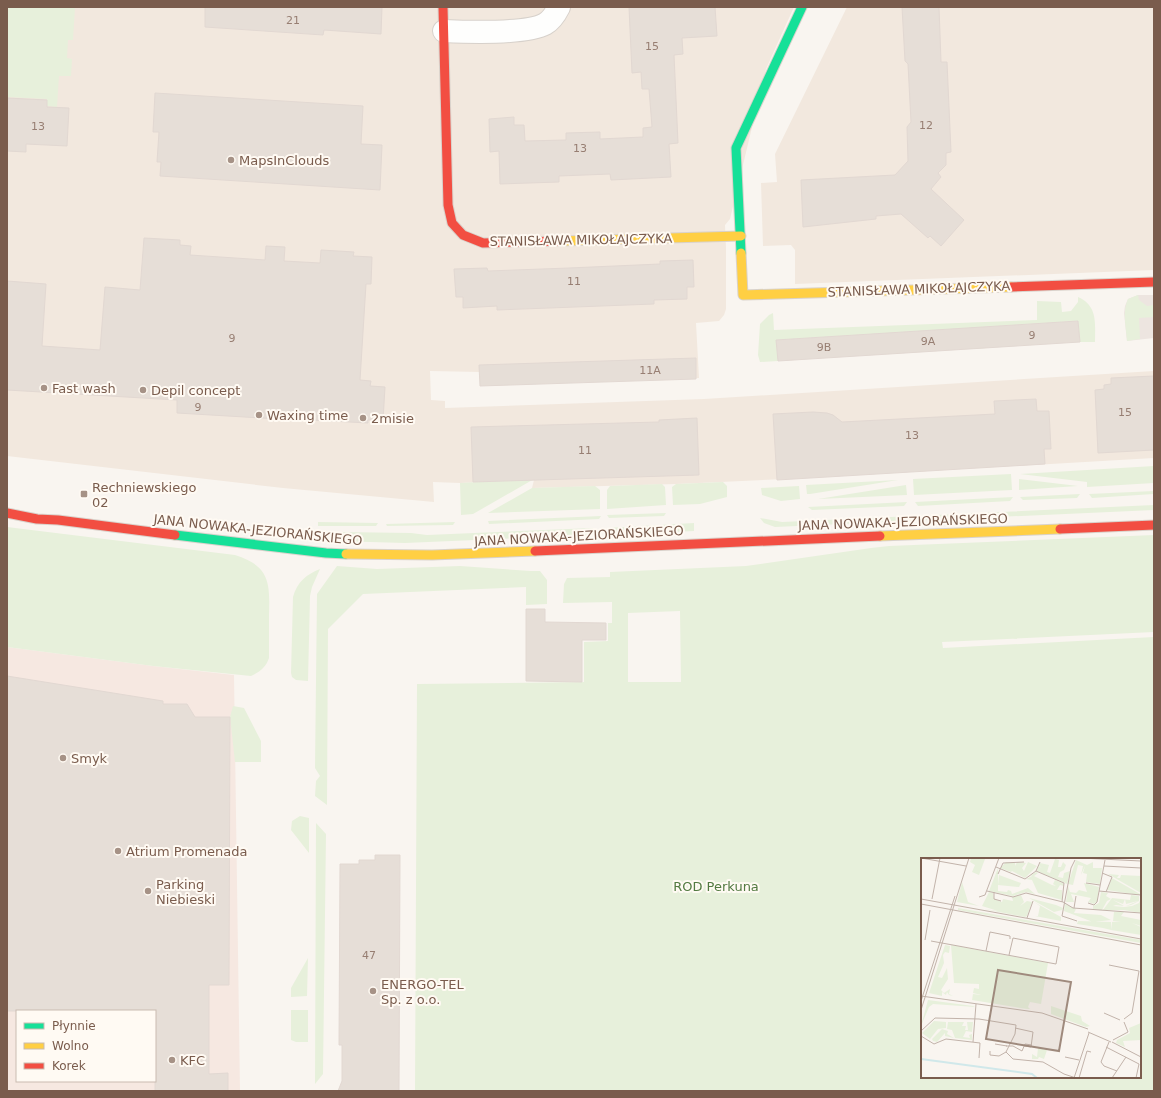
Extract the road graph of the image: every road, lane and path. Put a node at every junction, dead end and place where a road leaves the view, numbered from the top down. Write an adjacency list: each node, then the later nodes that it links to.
1 (443, 7): 4 (street, STANISŁAWA MIKOŁAJCZYKA)
2 (559, 7): 4 (street)
3 (802, 7): 5 (street, STANISŁAWA MIKOŁAJCZYKA)
4 (444, 31): 5 (street, STANISŁAWA MIKOŁAJCZYKA)
5 (740, 236): 6 (street, STANISŁAWA MIKOŁAJCZYKA)
6 (1154, 282)
7 (7, 513): 8 (street, JANA NOWAKA-JEZIORAŃSKIEGO)
8 (1154, 525)

